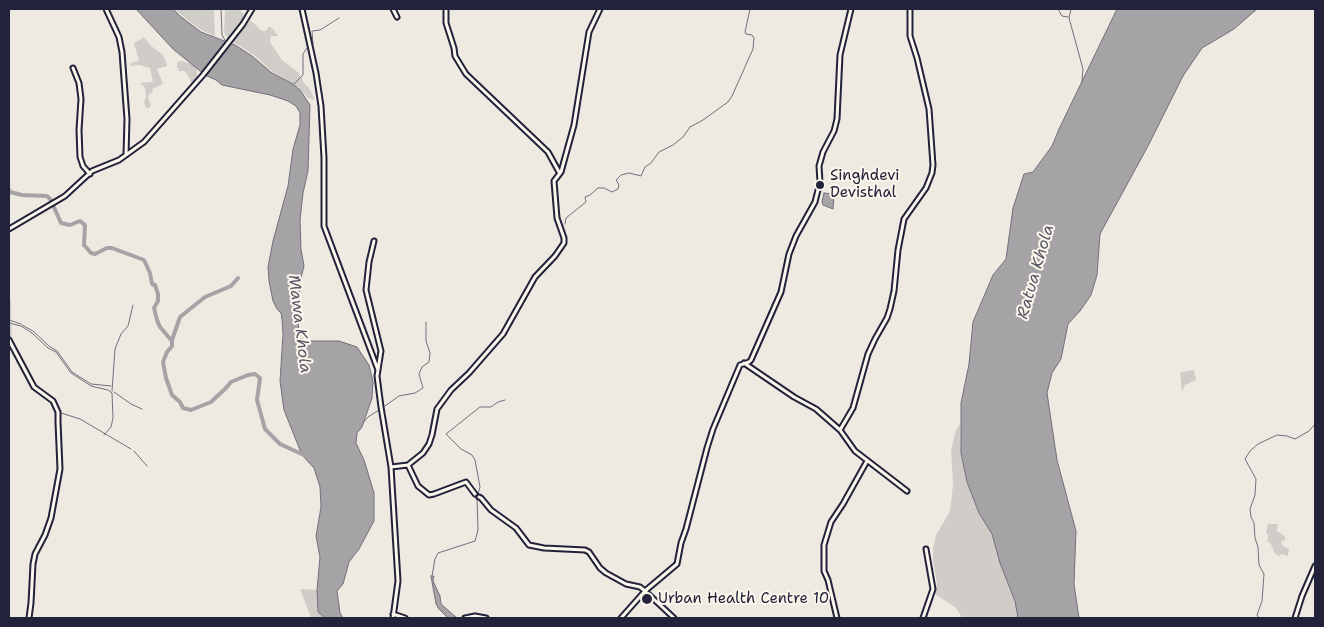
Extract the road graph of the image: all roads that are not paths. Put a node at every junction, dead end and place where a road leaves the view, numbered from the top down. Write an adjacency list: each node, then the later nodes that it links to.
1 (106, 9): 11 (street)
2 (252, 9): 11 (street)
3 (302, 9): 18 (street)
4 (393, 9): 9 (street)
5 (446, 9): 12 (street)
6 (600, 9): 12 (street)
7 (851, 9): 17 (street)
8 (910, 9): 19 (street)
9 (397, 18)
10 (73, 68): 13 (street)
11 (126, 155): 13 (street)
12 (559, 172): 21 (street)
13 (90, 174): 14 (street)
14 (9, 229)
15 (374, 241): 18 (street)
16 (9, 340): 30 (street)
17 (744, 364): 19 (street); 28 (street)
18 (378, 370): 22 (street)
19 (840, 430): 20 (street)
20 (867, 461): 23 (street); 37 (street)
21 (408, 465): 22 (street); 24 (street)
22 (391, 467): 29 (street)
23 (908, 491)
24 (475, 494)
25 (479, 498): 28 (street)
26 (926, 549): 38 (street)
27 (1315, 566): 39 (street)
28 (645, 591): 35 (street); 36 (street)
29 (393, 614): 31 (street); 32 (street)
30 (29, 618)
31 (393, 618)
32 (405, 618)
33 (465, 618): 34 (street)
34 (486, 618)
35 (620, 618)
36 (674, 618)
37 (837, 618)
38 (923, 618)
39 (1295, 618)

